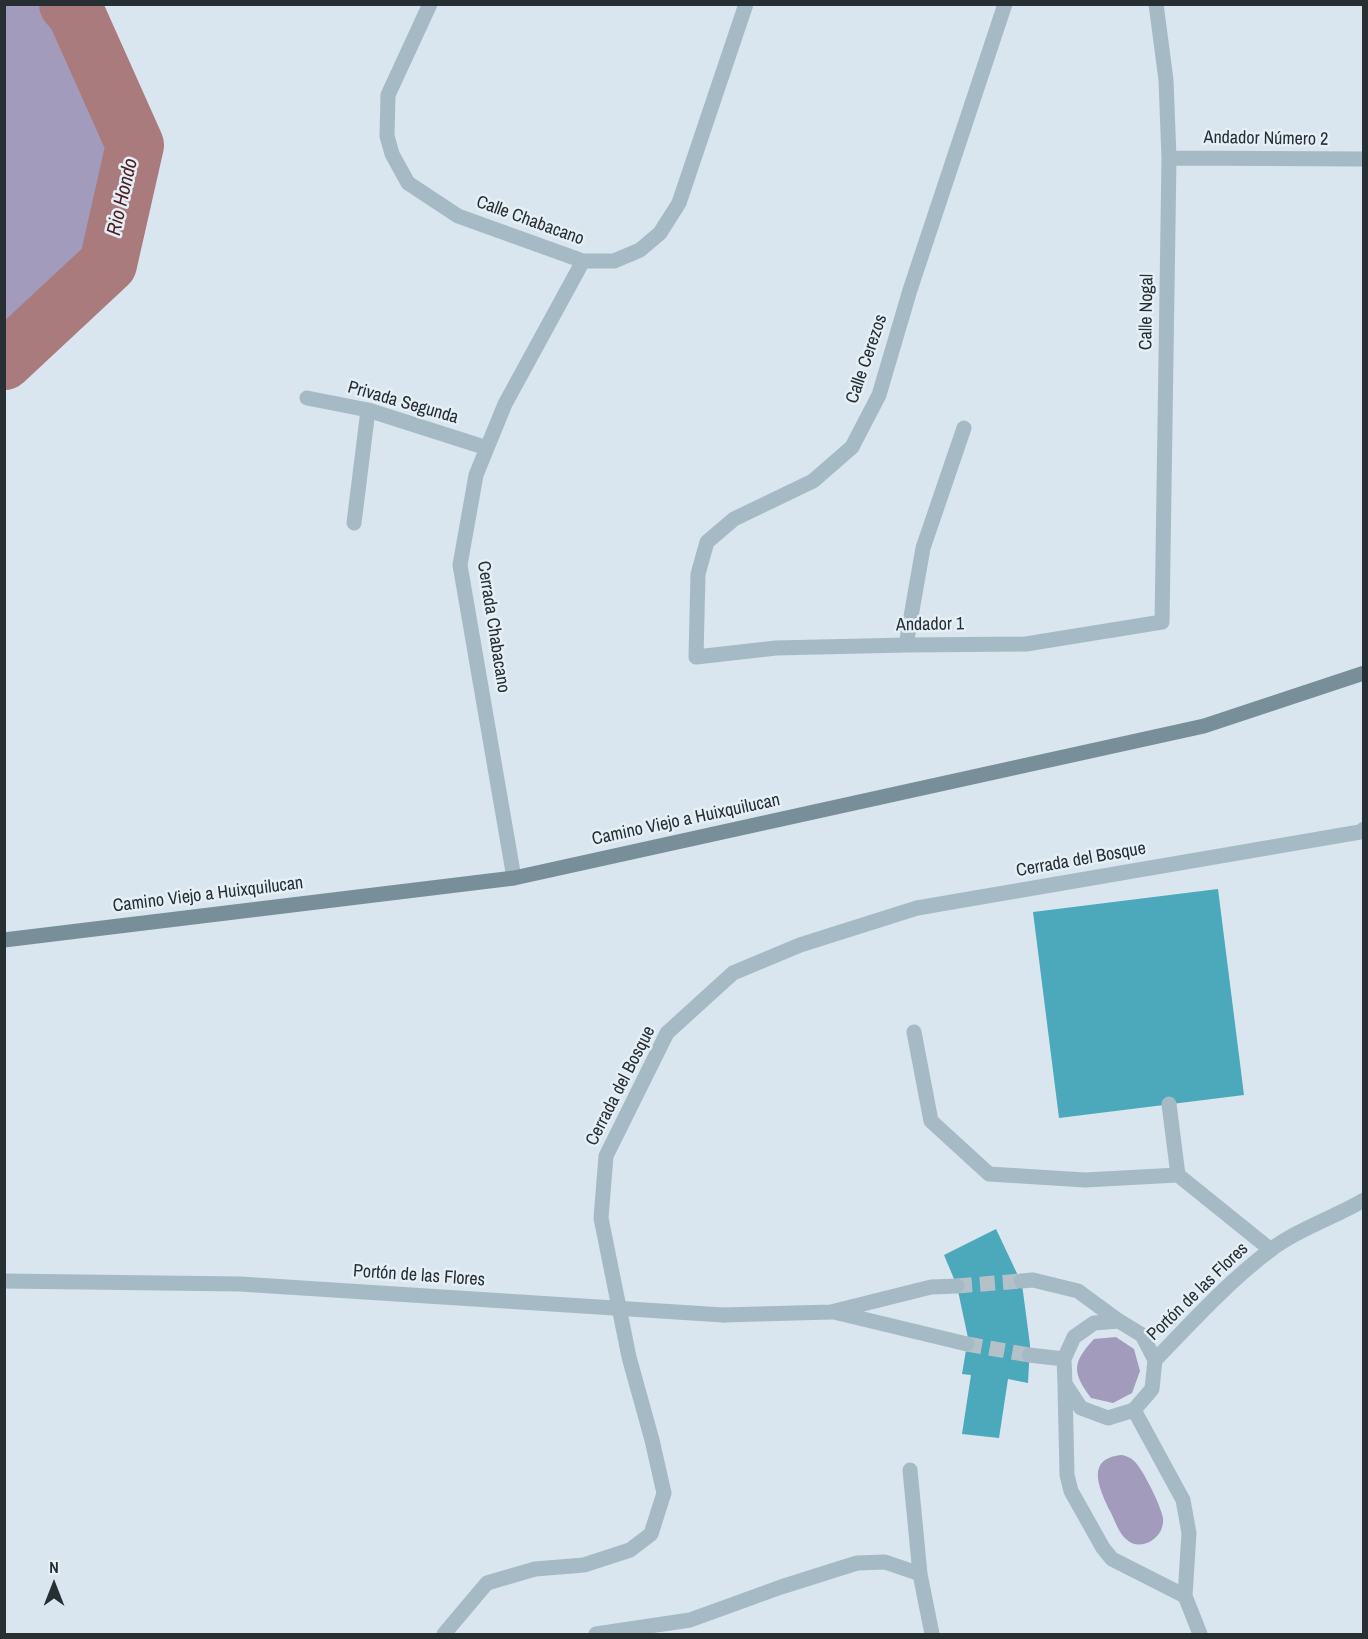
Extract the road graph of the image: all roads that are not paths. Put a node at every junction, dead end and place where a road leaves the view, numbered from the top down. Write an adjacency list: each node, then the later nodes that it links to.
1 (430, 4): 7 (street, Calle Chabacano)
2 (746, 4): 7 (street, Calle Chabacano)
3 (1005, 4): 15 (street, Calle Cerezos)
4 (1156, 4): 5 (street, Calle Nogal)
5 (1169, 158): 6 (street, Andador Número 2); 13 (street, Calle Nogal)
6 (1364, 159)
7 (583, 261): 11 (street, Cerrada Chabacano)
8 (307, 398): 9 (street, Privada Segunda)
9 (368, 410): 11 (street, Privada Segunda); 12 (street)
10 (964, 428): 14 (street)
11 (487, 448): 18 (street, Cerrada Chabacano)
12 (354, 523)
13 (1162, 622): 14 (street, Andador 1)
14 (906, 645): 15 (street, Andador 1)
15 (696, 657)
16 (1364, 673): 18 (main road, Camino Viejo a Huixquilucan)
17 (1364, 830): 40 (street, Cerrada del Bosque)
18 (514, 878): 19 (main road, Camino Viejo a Huixquilucan)
19 (4, 940)
20 (914, 1032): 22 (street)
21 (1169, 1104): 22 (street)
22 (1178, 1175): 24 (street)
23 (1364, 1200): 24 (street, Portón de las Flores)
24 (1271, 1250): 33 (street, Portón de las Flores)
25 (4, 1281): 28 (street, Portón de las Flores, bridge)
26 (1021, 1281): 29 (street, Portón de las Flores)
27 (957, 1286): 28 (street, Portón de las Flores)
28 (831, 1312): 30 (street, Portón de las Flores)
29 (1119, 1321): 32 (street); 33 (street)
30 (967, 1344)
31 (1029, 1355): 32 (street)
32 (1064, 1359): 34 (street)
33 (1155, 1360): 35 (street)
34 (1065, 1384): 35 (street); 38 (street)
35 (1134, 1410): 38 (street)
36 (910, 1470): 37 (street)
37 (920, 1574): 39 (street); 42 (street)
38 (1185, 1596): 43 (street)
39 (692, 1627): 41 (street)
40 (444, 1635)
41 (596, 1635)
42 (932, 1635)
43 (1200, 1635)

